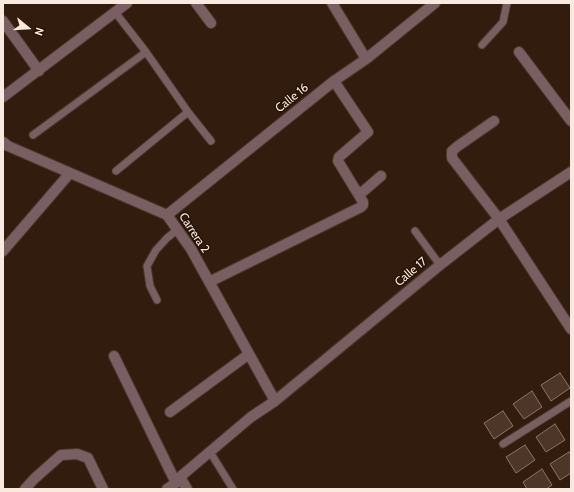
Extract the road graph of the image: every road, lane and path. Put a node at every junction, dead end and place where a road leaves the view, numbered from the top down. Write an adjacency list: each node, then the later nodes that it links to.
1 (127, 3): 6 (street)
2 (196, 3): 8 (street)
3 (332, 3): 12 (street)
4 (435, 3): 12 (street, Calle 16)
5 (507, 3): 9 (lane)
6 (115, 12): 10 (lane); 13 (street)
7 (3, 21): 13 (street)
8 (211, 23)
9 (482, 45)
10 (146, 52): 16 (lane); 19 (lane)
11 (519, 52): 18 (street)
12 (366, 59): 14 (street, Calle 16)
13 (39, 71): 15 (street)
14 (334, 81): 26 (street); 27 (street, Calle 16)
15 (3, 97)
16 (188, 112): 20 (lane); 22 (lane)
17 (494, 121): 28 (street)
18 (571, 121)
19 (33, 134)
20 (211, 141)
21 (5, 147): 24 (street, Carrera 2)
22 (116, 171)
23 (571, 172): 28 (street, Calle 17)
24 (70, 173): 27 (street, Carrera 2); 31 (street)
25 (381, 176): 26 (street)
26 (359, 194): 33 (street)
27 (167, 215): 29 (street, Carrera 2)
28 (500, 219): 32 (street, Calle 17); 35 (street)
29 (177, 230): 33 (street, Carrera 2); 34 (lane)
30 (415, 231): 32 (lane)
31 (3, 250)
32 (440, 265): 38 (street, Calle 17)
33 (209, 282): 36 (street, Carrera 2)
34 (157, 300)
35 (571, 329)
36 (249, 354): 38 (street, Carrera 2); 40 (street)
37 (114, 356): 43 (street)
38 (275, 401): 42 (street, Calle 17)
39 (571, 401): 41 (lane)
40 (170, 412)
41 (503, 444)
42 (210, 452): 43 (street, Calle 17); 47 (lane)
43 (174, 483): 46 (street)
44 (25, 489): 45 (street)
45 (103, 489)
46 (187, 489)
47 (233, 489)

